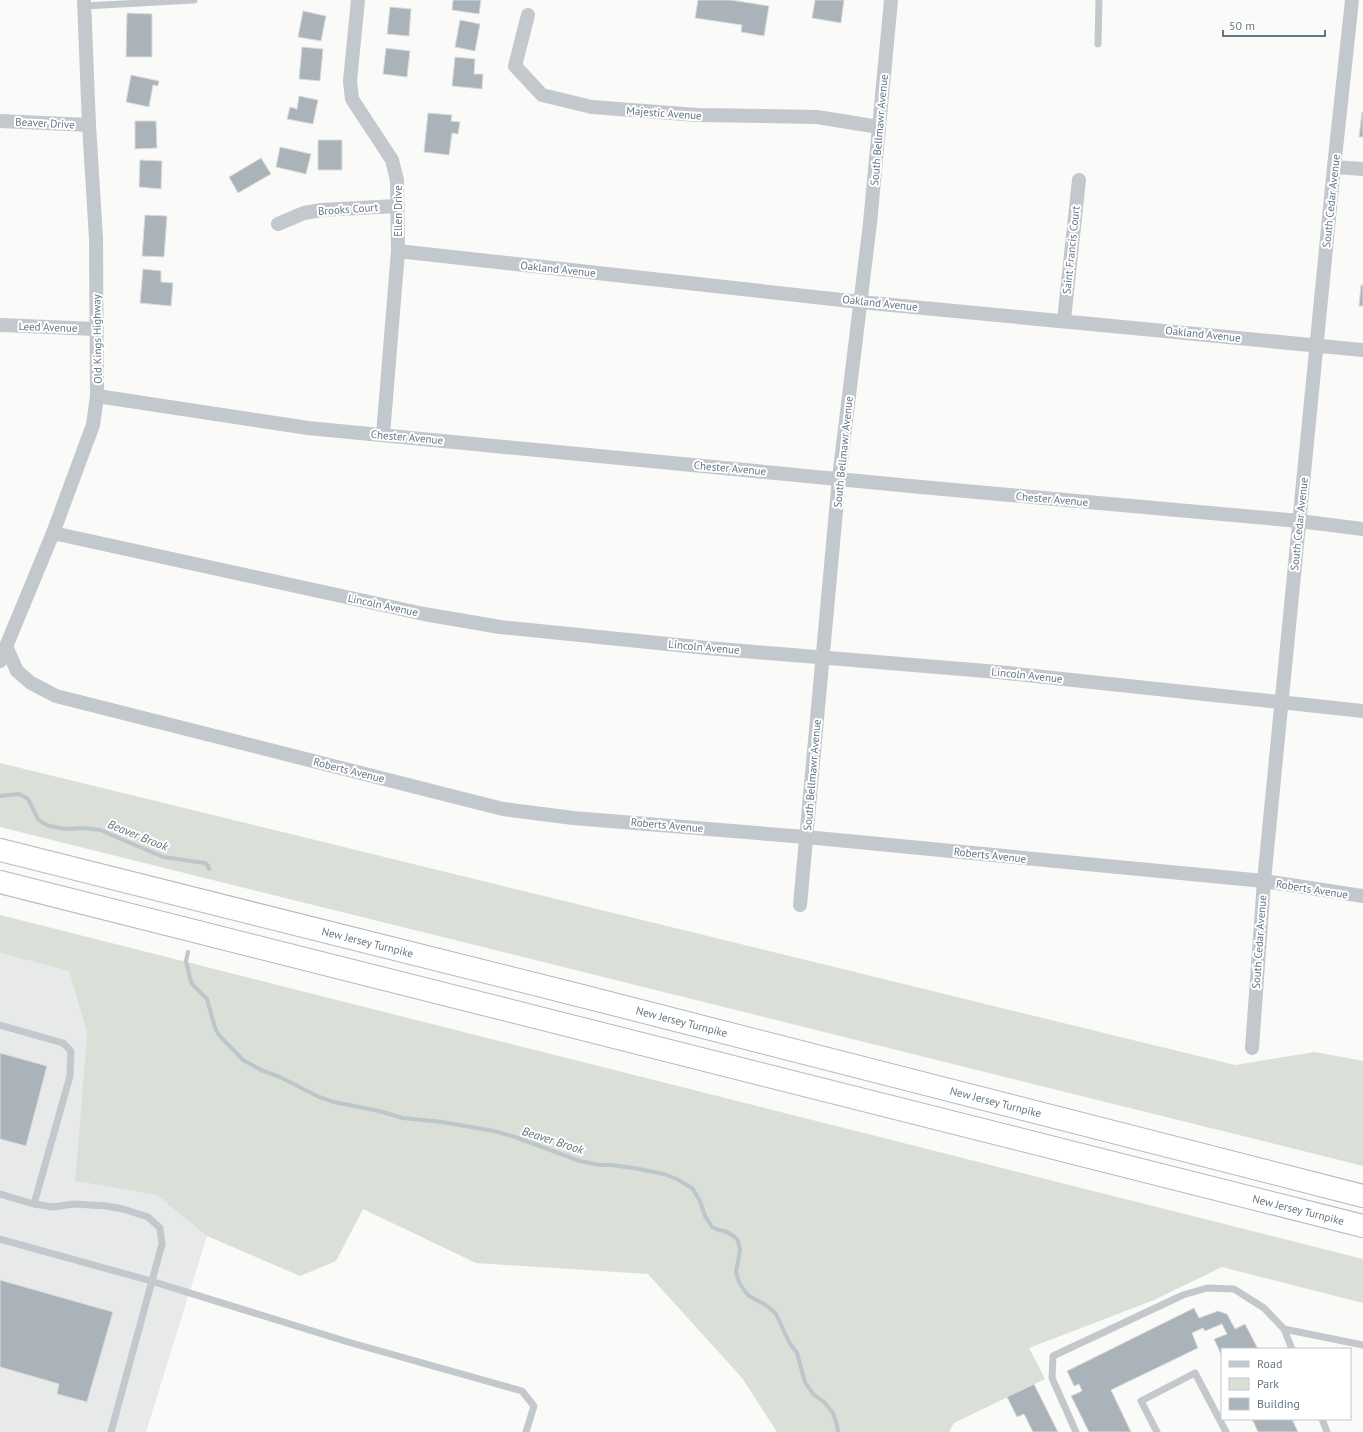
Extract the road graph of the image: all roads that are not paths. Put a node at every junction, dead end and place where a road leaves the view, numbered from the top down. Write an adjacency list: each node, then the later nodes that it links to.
1 (194, 0): 6 (lane)
2 (358, 0): 15 (street, Ellen Drive)
3 (892, 0): 11 (street, South Bellmawr Avenue)
4 (1099, 0): 8 (lane)
5 (1352, 0): 12 (street, South Cedar Avenue)
6 (84, 3): 10 (street, Old Kings Highway)
7 (528, 15): 11 (street, Majestic Avenue)
8 (1098, 44)
9 (0, 121): 10 (street, Beaver Drive)
10 (89, 125): 21 (street, Old Kings Highway)
11 (879, 127): 18 (street, South Bellmawr Avenue)
12 (1334, 167): 13 (street); 22 (street, South Cedar Avenue)
13 (1363, 169)
14 (1079, 180): 19 (street, Saint Francis Court)
15 (397, 206): 16 (street, Brooks Court); 17 (street, Ellen Drive)
16 (278, 224)
17 (398, 251): 18 (street, Oakland Avenue); 25 (street, Ellen Drive)
18 (860, 302): 19 (street, Oakland Avenue); 26 (street, South Bellmawr Avenue)
19 (1064, 320): 22 (street, Oakland Avenue)
20 (0, 325): 21 (street, Leed Avenue)
21 (96, 329): 24 (street, Old Kings Highway)
22 (1316, 346): 23 (street, Oakland Avenue); 27 (street, South Cedar Avenue)
23 (1363, 350)
24 (97, 396): 25 (street, Chester Avenue); 29 (street, Old Kings Highway)
25 (383, 435): 26 (street, Chester Avenue)
26 (839, 478): 27 (street, Chester Avenue); 31 (street, South Bellmawr Avenue)
27 (1299, 521): 28 (street, Chester Avenue); 33 (street, South Cedar Avenue)
28 (1363, 529)
29 (53, 533): 30 (street, Old Kings Highway); 31 (street, Lincoln Avenue)
30 (3, 644): 32 (street, Old Kings Highway); 35 (street, Roberts Avenue)
31 (823, 657): 33 (street, Lincoln Avenue); 35 (street, South Bellmawr Avenue)
32 (0, 661)
33 (1281, 702): 34 (street, Lincoln Avenue); 39 (street, South Cedar Avenue)
34 (1363, 711)
35 (806, 837): 39 (street, Roberts Avenue); 42 (street, South Bellmawr Avenue)
36 (0, 839): 38 (highway)
37 (0, 850): 38 (highway, New Jersey Turnpike)
38 (115, 880): 46 (highway, New Jersey Turnpike)
39 (1264, 881): 41 (street, Roberts Avenue); 44 (street, South Cedar Avenue)
40 (0, 882): 48 (highway, New Jersey Turnpike)
41 (1363, 896)
42 (800, 905)
43 (0, 1025): 47 (lane)
44 (1252, 1048)
45 (0, 1194): 47 (lane)
46 (1363, 1196)
47 (34, 1204): 50 (lane)
48 (1363, 1226)
49 (0, 1239): 50 (lane)
50 (152, 1281): 55 (lane); 56 (lane)
51 (1284, 1329): 52 (lane); 53 (lane); 57 (lane)
52 (1363, 1345)
53 (1292, 1348)
54 (1322, 1420): 60 (lane)
55 (111, 1432)
56 (526, 1432)
57 (1076, 1432)
58 (1157, 1432): 59 (lane)
59 (1226, 1432)
60 (1327, 1432)

